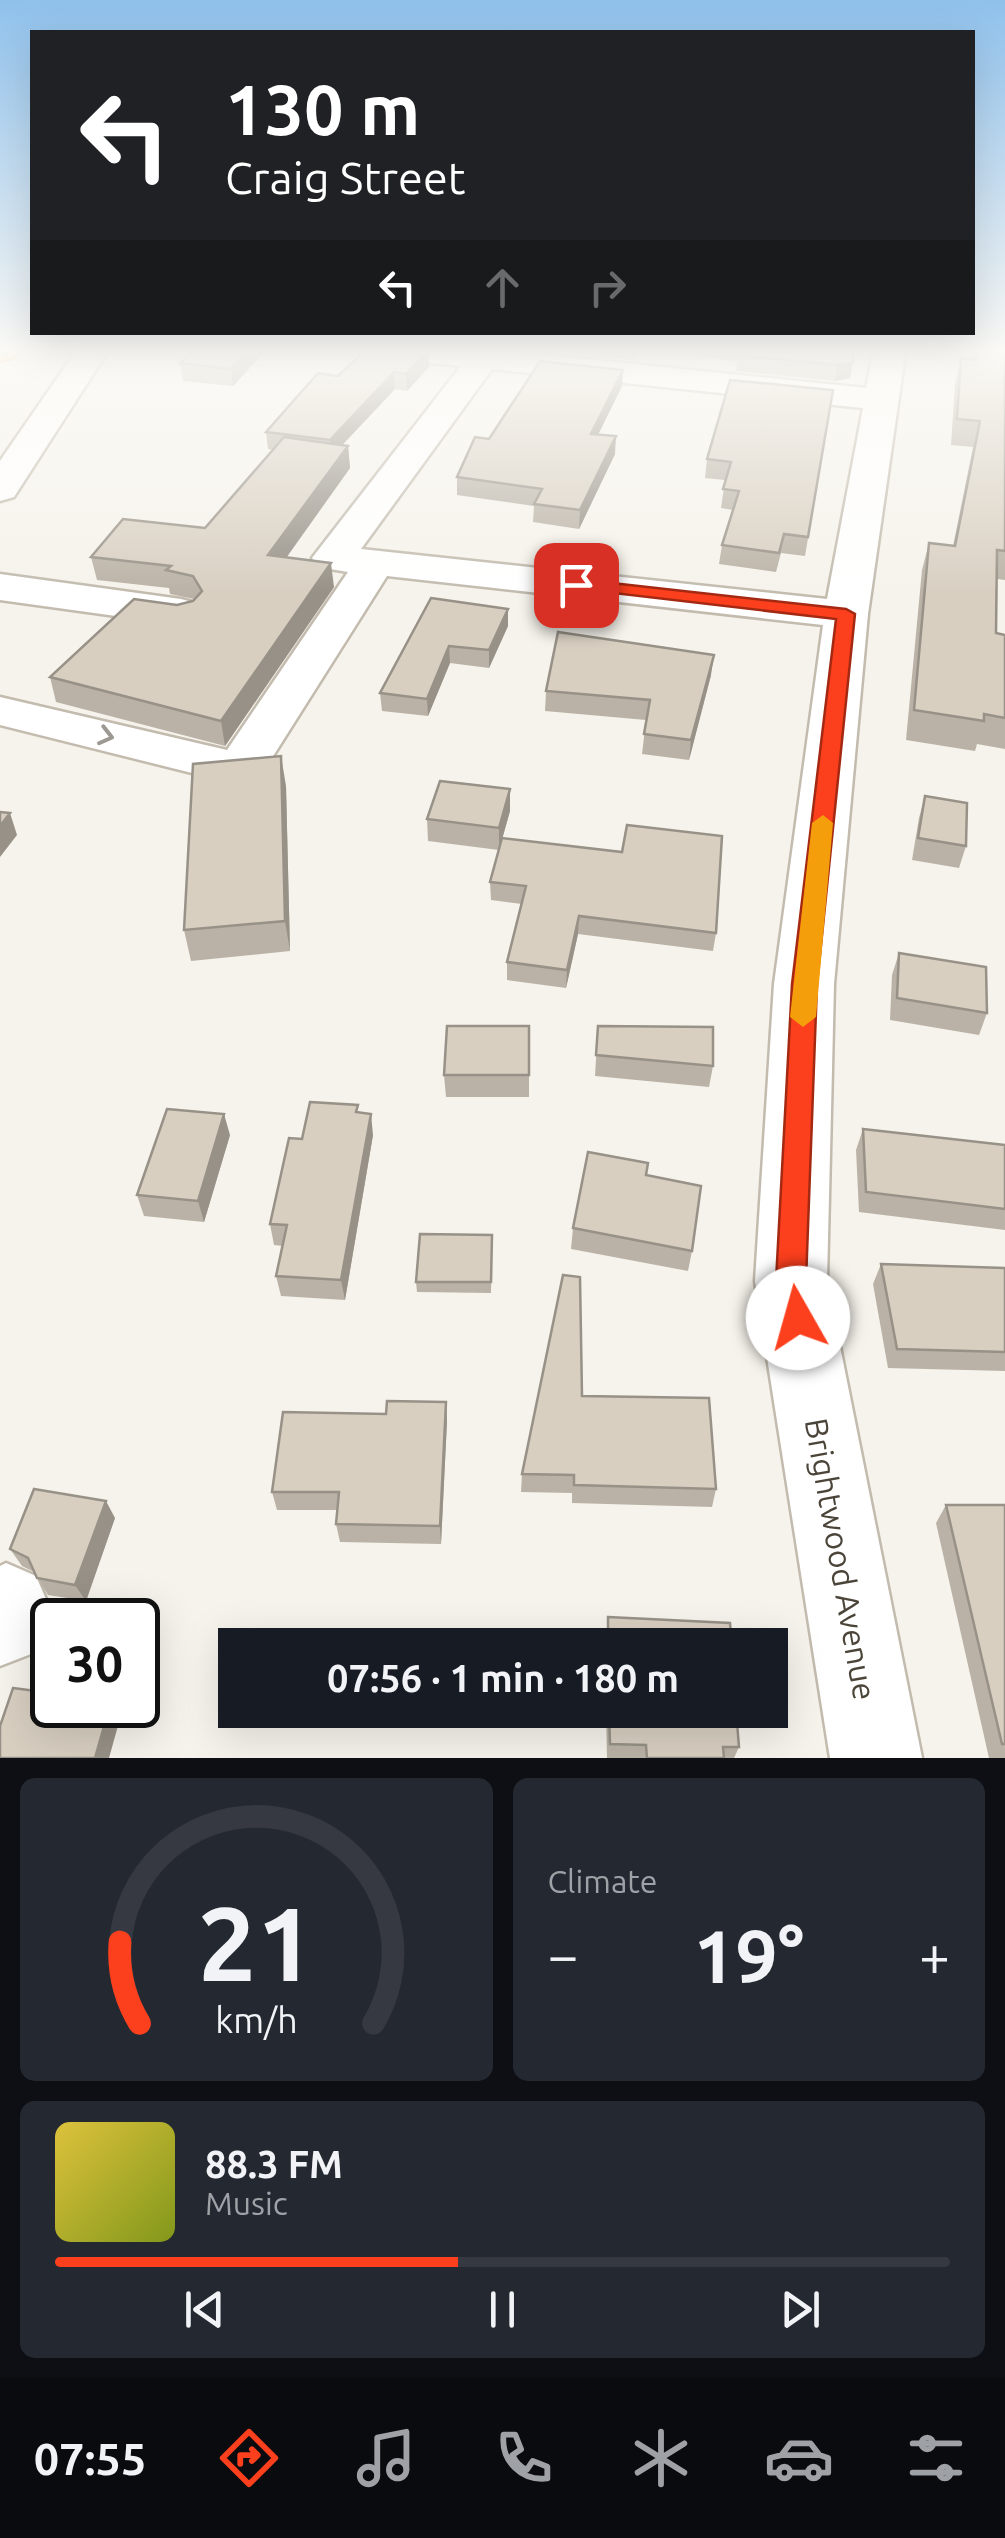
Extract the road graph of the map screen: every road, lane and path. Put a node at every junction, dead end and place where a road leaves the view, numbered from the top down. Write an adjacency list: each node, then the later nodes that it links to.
1 (39, 430): 4 (street)
2 (437, 430): 5 (street)
3 (877, 430): 8 (street, Brightwood Avenue)
4 (0, 489)
5 (354, 560): 8 (street); 9 (street, one-way to 5)
6 (0, 587): 7 (street)
7 (182, 612)
8 (846, 614): 10 (street, Brightwood Avenue)
9 (6, 712)
10 (876, 1758)

